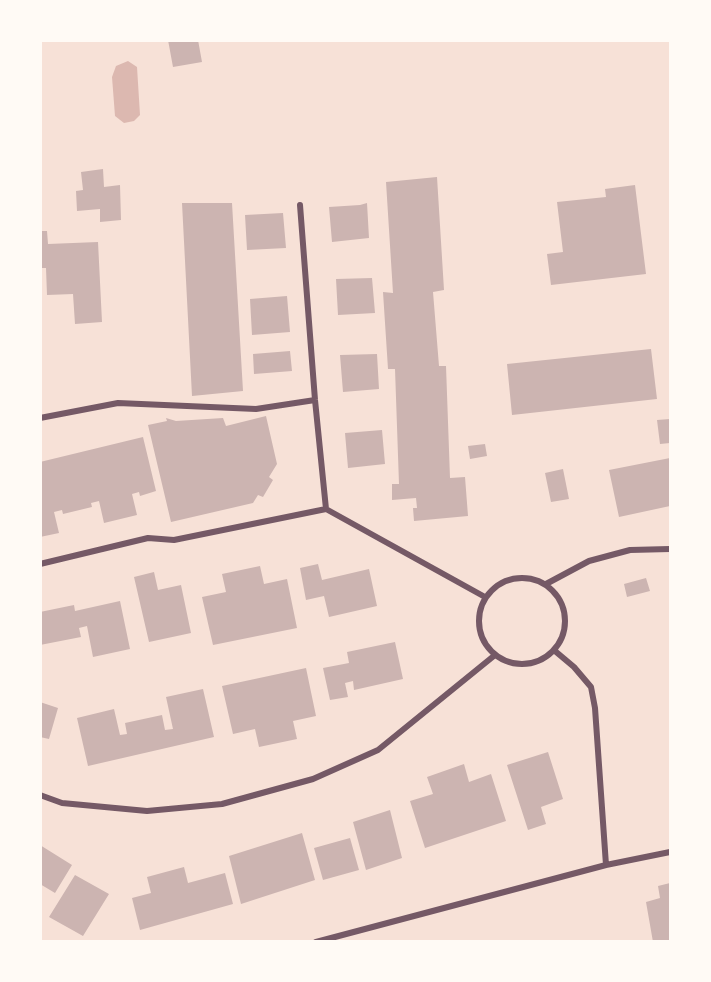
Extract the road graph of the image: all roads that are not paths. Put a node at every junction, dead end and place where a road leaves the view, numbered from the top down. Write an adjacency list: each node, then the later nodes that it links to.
1 (300, 205): 2 (street)
2 (315, 400): 3 (street); 4 (street)
3 (40, 418)
4 (326, 509): 6 (street); 8 (street)
5 (670, 549): 7 (street)
6 (40, 564)
7 (546, 584): 8 (street); 9 (street)
8 (485, 597): 10 (street)
9 (555, 651): 10 (street); 13 (street)
10 (495, 655): 11 (street)
11 (40, 795)
12 (670, 852): 13 (street)
13 (606, 865): 14 (street)
14 (316, 942)

